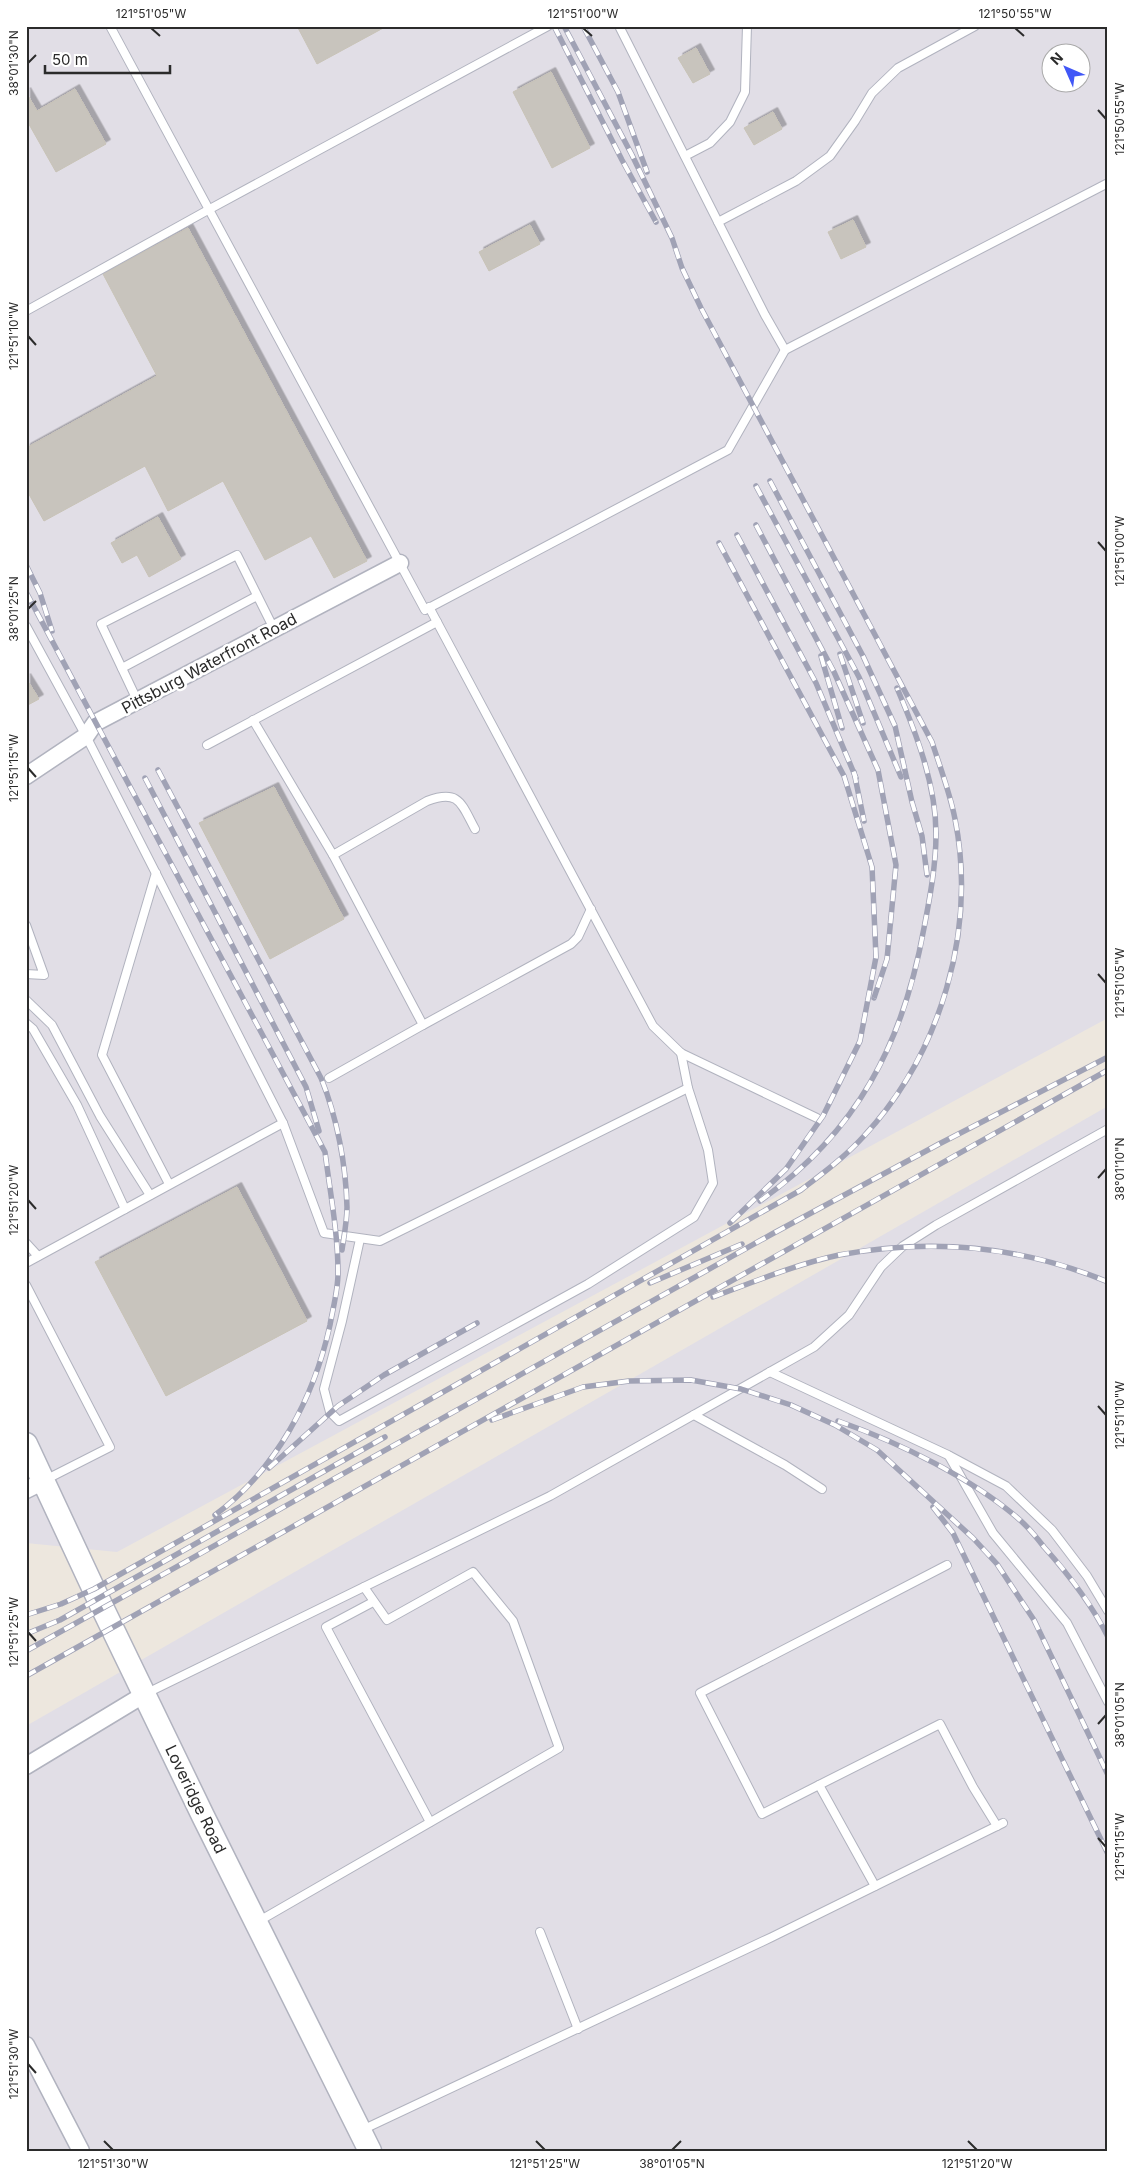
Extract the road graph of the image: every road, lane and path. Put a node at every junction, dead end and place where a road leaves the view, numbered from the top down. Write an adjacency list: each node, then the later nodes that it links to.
1 (110, 26): 8 (lane)
2 (548, 26): 8 (lane)
3 (619, 26): 6 (lane)
4 (747, 26): 6 (lane)
5 (975, 26): 9 (lane)
6 (685, 156): 9 (lane)
7 (1108, 183): 11 (lane)
8 (208, 210): 10 (lane); 12 (lane)
9 (718, 222): 11 (lane)
10 (26, 311)
11 (785, 350): 14 (lane)
12 (400, 563): 14 (lane); 17 (street, Pittsburg Waterfront Road)
13 (257, 596): 17 (lane); 18 (lane); 18 (lane)
14 (429, 607): 15 (lane)
15 (437, 622): 20 (lane); 27 (lane)
16 (26, 626): 21 (lane)
17 (274, 629): 19 (street, Pittsburg Waterfront Road)
18 (122, 668): 19 (lane)
19 (138, 700): 21 (street, Pittsburg Waterfront Road)
20 (253, 720): 22 (lane); 25 (lane)
21 (86, 736): 23 (street, Pittsburg Waterfront Road); 26 (lane)
22 (207, 745)
23 (26, 776)
24 (475, 829): 25 (lane)
25 (333, 855): 32 (lane)
26 (156, 873): 37 (lane); 39 (lane)
27 (591, 909): 32 (lane); 33 (lane)
28 (26, 925): 29 (lane)
29 (26, 974)
30 (26, 1000): 40 (lane)
31 (26, 1023): 41 (lane)
32 (423, 1026): 34 (lane)
33 (681, 1053): 35 (lane); 36 (lane)
34 (329, 1078)
35 (688, 1088): 42 (lane); 42 (lane)
36 (817, 1118)
37 (283, 1123): 39 (lane); 42 (lane)
38 (1108, 1129): 47 (lane)
39 (169, 1184): 40 (lane)
40 (150, 1195): 41 (lane)
41 (125, 1209): 44 (lane)
42 (360, 1238)
43 (26, 1243): 44 (lane)
44 (38, 1256): 45 (lane)
45 (27, 1262)
46 (26, 1285): 51 (lane)
47 (770, 1372): 48 (lane); 50 (lane)
48 (694, 1415): 52 (lane); 54 (lane)
49 (26, 1444): 51 (street, Loveridge Road)
50 (948, 1455): 56 (lane); 58 (lane)
51 (35, 1485): 57 (street, Loveridge Road)
52 (822, 1489)
53 (946, 1566): 60 (lane)
54 (364, 1588): 55 (lane); 57 (lane)
55 (373, 1602): 61 (lane); 61 (lane)
56 (1108, 1611)
57 (145, 1694): 59 (street); 63 (street, Loveridge Road)
58 (1108, 1702)
59 (26, 1766)
60 (820, 1785): 62 (lane); 62 (lane)
61 (430, 1822): 63 (lane)
62 (875, 1886): 65 (lane)
63 (257, 1922): 67 (street, Loveridge Road)
64 (540, 1932): 65 (lane)
65 (578, 2029): 67 (lane)
66 (26, 2045): 68 (street)
67 (360, 2131): 69 (street, Loveridge Road)
68 (81, 2151)
69 (370, 2151)

